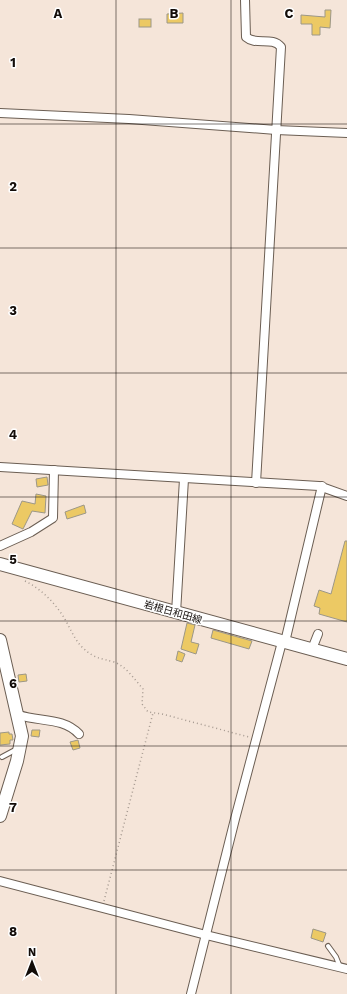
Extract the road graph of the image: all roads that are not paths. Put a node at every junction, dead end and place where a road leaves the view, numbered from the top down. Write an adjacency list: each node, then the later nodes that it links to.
1 (245, 0): 3 (street)
2 (0, 113): 3 (street)
3 (276, 130): 4 (street); 8 (street)
4 (347, 133)
5 (0, 467): 6 (street)
6 (54, 470): 7 (street); 11 (street)
7 (184, 479): 8 (street); 13 (street)
8 (256, 483): 9 (street)
9 (322, 486): 10 (street); 16 (street)
10 (347, 496)
11 (0, 546)
12 (0, 564): 13 (main road, 岩根日和田線)
13 (176, 613): 16 (main road, 岩根日和田線)
14 (318, 634): 17 (street)
15 (0, 640): 19 (main road)
16 (284, 642): 17 (main road, 岩根日和田線); 26 (street)
17 (312, 650): 18 (main road, 岩根日和田線)
18 (347, 659)
19 (4, 671): 20 (main road)
20 (19, 715): 21 (street); 22 (main road)
21 (79, 734)
22 (21, 747): 23 (lane); 24 (main road)
23 (2, 757)
24 (0, 816)
25 (0, 882): 26 (street)
26 (206, 935): 28 (street); 29 (street)
27 (328, 946): 28 (lane)
28 (344, 968)
29 (191, 994)

